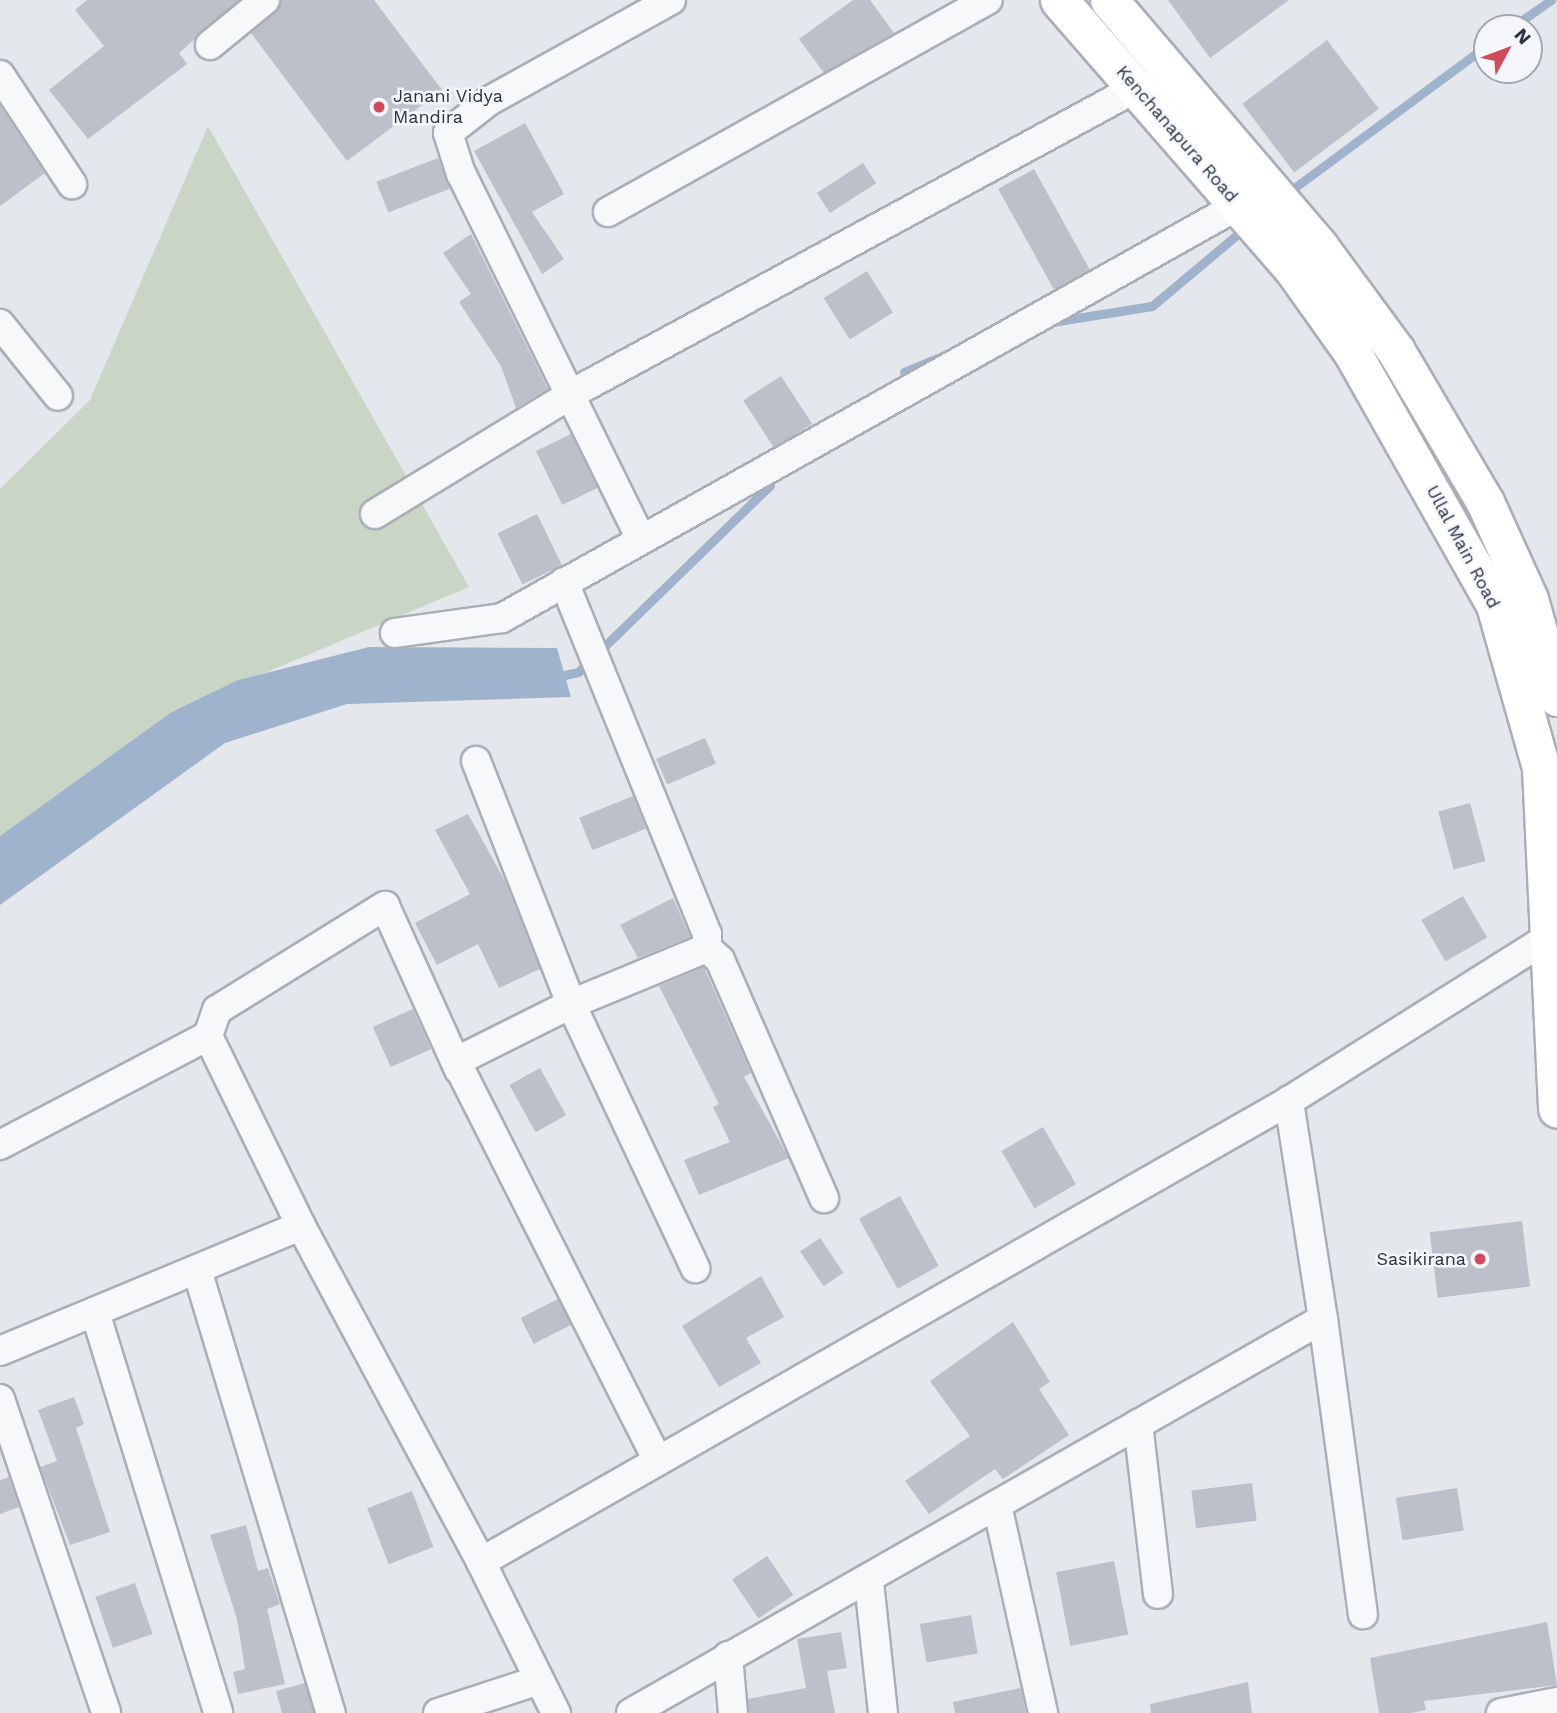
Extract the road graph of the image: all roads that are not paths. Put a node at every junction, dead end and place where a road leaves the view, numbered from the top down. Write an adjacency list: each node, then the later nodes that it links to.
1 (265, 0): 6 (street)
2 (988, 0): 11 (street)
3 (1109, 0): 10 (main road)
4 (1061, 1): 8 (main road, Kenchanapura Road)
5 (659, 3): 14 (street)
6 (210, 45)
7 (0, 75): 9 (street)
8 (1136, 88): 10 (main road, Kenchanapura Road); 14 (street)
9 (72, 184)
10 (1252, 195): 12 (main road, Kenchanapura Road); 17 (street)
11 (608, 212)
12 (1306, 258): 20 (main road, Ullal Main Road)
13 (0, 324): 15 (street)
14 (573, 393): 16 (street); 17 (street)
15 (58, 396)
16 (375, 514)
17 (640, 537): 18 (street)
18 (564, 582): 19 (street); 24 (street)
19 (395, 633)
20 (1542, 666): 21 (main road, Ullal Main Road); 23 (main road, Ullal Main Road)
21 (1557, 698)
22 (476, 761): 25 (street)
23 (1551, 935): 28 (street); 29 (main road, Ullal Main Road)
24 (706, 948): 25 (street); 31 (street)
25 (571, 1004): 27 (street); 33 (street)
26 (208, 1036): 27 (street); 30 (street); 32 (street)
27 (459, 1070): 40 (street)
28 (1289, 1101): 36 (street); 40 (street)
29 (1557, 1109)
30 (0, 1145)
31 (824, 1198)
32 (301, 1226): 34 (street); 42 (street)
33 (695, 1268)
34 (197, 1270): 35 (street); 51 (street)
35 (95, 1312): 37 (street); 50 (street)
36 (1323, 1320): 39 (street); 45 (street)
37 (0, 1351)
38 (0, 1399): 49 (street)
39 (1138, 1424): 41 (street); 44 (street)
40 (658, 1461): 42 (street)
41 (997, 1506): 43 (street); 57 (street)
42 (481, 1562): 47 (street)
43 (869, 1582): 46 (street); 56 (street)
44 (1158, 1594)
45 (1363, 1614)
46 (729, 1656): 54 (street); 55 (street)
47 (539, 1680): 52 (street); 53 (street)
48 (1557, 1702): 58 (street)
49 (106, 1713)
50 (218, 1713)
51 (331, 1713)
52 (438, 1713)
53 (556, 1713)
54 (631, 1713)
55 (733, 1713)
56 (883, 1713)
57 (1043, 1713)
58 (1501, 1713)

